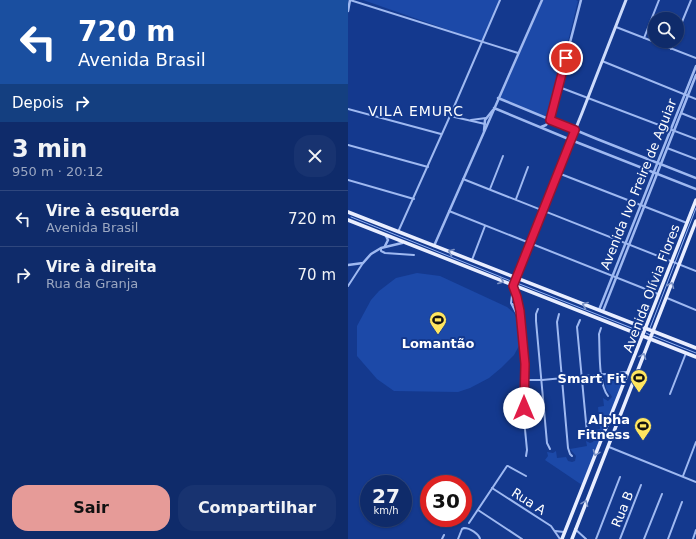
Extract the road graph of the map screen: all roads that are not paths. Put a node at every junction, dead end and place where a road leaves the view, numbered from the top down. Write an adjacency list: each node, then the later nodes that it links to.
1 (350, 0): 8 (street); 12 (street)
2 (500, 0): 12 (street)
3 (542, 0): 14 (street)
4 (581, 0): 19 (street)
5 (626, 0): 10 (main road)
6 (659, 0): 11 (street)
7 (690, 0): 9 (street)
8 (348, 11)
9 (684, 16)
10 (616, 27): 11 (street); 16 (main road)
11 (644, 38): 13 (street)
12 (483, 42): 14 (street); 27 (street)
13 (671, 49): 15 (street)
14 (518, 53): 22 (street)
15 (696, 58)
16 (602, 61): 20 (street); 21 (main road)
17 (696, 66): 20 (street, Avenida Ivo Freire de Aguiar)
18 (696, 76): 20 (street, Avenida Ivo Freire de Aguiar)
19 (559, 87): 21 (street); 30 (street)
20 (686, 95): 23 (street); 26 (street, Avenida Ivo Freire de Aguiar); 35 (street, Avenida Ivo Freire de Aguiar)
21 (588, 97): 35 (street); 36 (main road)
22 (498, 98): 25 (street); 30 (street)
23 (696, 99)
24 (348, 109): 39 (street)
25 (494, 109): 28 (street); 34 (street)
26 (681, 113): 29 (street); 37 (street, Avenida Ivo Freire de Aguiar)
27 (450, 116): 31 (street); 39 (street)
28 (488, 118): 31 (street); 32 (street); 33 (street)
29 (696, 119)
30 (550, 120): 34 (street); 36 (street)
31 (469, 121): 32 (street)
32 (484, 124): 33 (street); 38 (street)
33 (488, 124): 38 (street)
34 (541, 127): 41 (street)
35 (671, 128): 37 (street); 46 (street, Avenida Ivo Freire de Aguiar)
36 (575, 130): 41 (main road); 46 (street)
37 (674, 130): 40 (street); 43 (street, Avenida Ivo Freire de Aguiar)
38 (484, 132): 52 (street)
39 (442, 134): 47 (street)
40 (696, 139)
41 (571, 140): 49 (main road); 50 (street)
42 (348, 145): 47 (street)
43 (667, 148): 45 (street); 46 (street, Avenida Ivo Freire de Aguiar)
44 (503, 156): 54 (street)
45 (696, 159)
46 (659, 163): 50 (street, Avenida Ivo Freire de Aguiar); 51 (street)
47 (428, 167): 56 (street)
48 (528, 167): 57 (street)
49 (558, 173): 59 (street); 60 (main road)
50 (655, 173): 55 (street); 59 (street, Avenida Ivo Freire de Aguiar)
51 (696, 178)
52 (463, 179): 54 (street); 61 (street)
53 (348, 180): 56 (street)
54 (490, 189): 57 (street)
55 (696, 189)
56 (414, 199): 68 (street)
57 (516, 199): 60 (street)
58 (696, 200): 65 (main road, Avenida Olívia Flores)
59 (642, 206): 65 (street); 71 (street, Avenida Ivo Freire de Aguiar); 73 (street, Avenida Ivo Freire de Aguiar)
60 (543, 210): 71 (street); 72 (main road)
61 (449, 211): 66 (street); 75 (street)
62 (350, 213): 63 (main road); 68 (main road)
63 (349, 221): 69 (main road)
64 (696, 221): 67 (main road, Avenida Olívia Flores)
65 (687, 223): 79 (main road, Avenida Olívia Flores)
66 (485, 226): 72 (street); 78 (street)
67 (695, 227): 81 (main road, Avenida Olívia Flores)
68 (398, 232): 75 (main road)
69 (386, 236): 70 (main road); 74 (street)
70 (402, 242): 74 (street); 88 (main road, one-way to 88)
71 (626, 242): 73 (street); 84 (street, Avenida Ivo Freire de Aguiar)
72 (530, 244): 84 (street); 85 (main road)
73 (629, 244): 79 (street); 86 (street, Avenida Ivo Freire de Aguiar)
74 (385, 246): 76 (street)
75 (434, 246): 78 (main road, one-way to 75)
76 (381, 248): 77 (street); 80 (street)
77 (414, 255)
78 (472, 260): 85 (main road)
79 (672, 261): 81 (street); 89 (main road, Avenida Olívia Flores)
80 (363, 263): 82 (street); 87 (street)
81 (679, 264): 83 (street); 90 (main road, Avenida Olívia Flores, one-way to 81)
82 (348, 266)
83 (696, 271)
84 (612, 276): 86 (street); 95 (street, Avenida Ivo Freire de Aguiar)
85 (516, 277): 88 (street); 95 (main road, one-way to 85)
86 (616, 277): 89 (street); 95 (street, Avenida Ivo Freire de Aguiar)
87 (348, 286)
88 (513, 286): 91 (street); 92 (street); 102 (main road)
89 (659, 294): 100 (main road, Avenida Olívia Flores)
90 (666, 298): 94 (street); 101 (main road, Avenida Olívia Flores)
91 (518, 300): 92 (street); 98 (street)
92 (511, 303): 98 (street)
93 (538, 309): 112 (street)
94 (696, 310)
95 (601, 311): 100 (main road)
96 (559, 314): 110 (street)
97 (580, 320): 109 (street)
98 (520, 321): 111 (street)
99 (600, 328): 108 (street)
100 (646, 329): 101 (main road); 102 (main road, Avenida Olívia Flores)
101 (653, 331): 103 (main road, Avenida Olívia Flores); 104 (main road)
102 (642, 337): 103 (main road); 107 (main road, Avenida Olívia Flores)
103 (650, 339): 105 (main road); 114 (main road, Avenida Olívia Flores, one-way to 103)
104 (696, 348)
105 (686, 353): 106 (main road); 116 (street)
106 (696, 357)
107 (628, 372): 108 (street); 113 (main road, Avenida Olívia Flores)
108 (601, 374): 109 (street); 117 (street)
109 (582, 376): 110 (street); 119 (street)
110 (562, 378): 112 (street); 124 (street)
111 (525, 380): 112 (street); 123 (street)
112 (542, 380): 122 (street)
113 (623, 386): 114 (main road); 115 (main road, Avenida Olívia Flores)
114 (631, 387): 118 (main road, Avenida Olívia Flores)
115 (620, 394): 118 (main road); 135 (main road, Avenida Olívia Flores, one-way to 135)
116 (670, 394)
117 (608, 396)
118 (627, 397): 121 (main road, Avenida Olívia Flores)
119 (590, 438)
120 (696, 442): 126 (street)
121 (607, 446): 126 (street); 136 (main road, Avenida Olívia Flores, one-way to 121)
122 (550, 448)
123 (526, 456)
124 (572, 456)
125 (526, 476): 130 (street)
126 (682, 476): 128 (street)
127 (620, 477): 148 (street)
128 (696, 482)
129 (641, 486): 149 (street, Rua B)
130 (492, 488): 133 (street); 138 (street, Rua A)
131 (662, 494): 150 (street)
132 (682, 502): 151 (street)
133 (478, 510): 134 (street); 144 (street)
134 (472, 519)
135 (569, 521): 136 (main road); 139 (main road, Avenida Olívia Flores)
136 (576, 527): 146 (main road, Avenida Olívia Flores); 147 (street)
137 (696, 530): 152 (street)
138 (555, 531): 139 (street); 145 (street, Rua A)
139 (564, 532): 145 (main road, Avenida Olívia Flores)
140 (444, 535): 141 (street)
141 (442, 539)
142 (458, 539): 143 (street)
143 (480, 539)
144 (522, 539)
145 (561, 539)
146 (572, 539)
147 (586, 539)
148 (596, 539)
149 (620, 539)
150 (644, 539)
151 (668, 539)
152 (693, 539)

